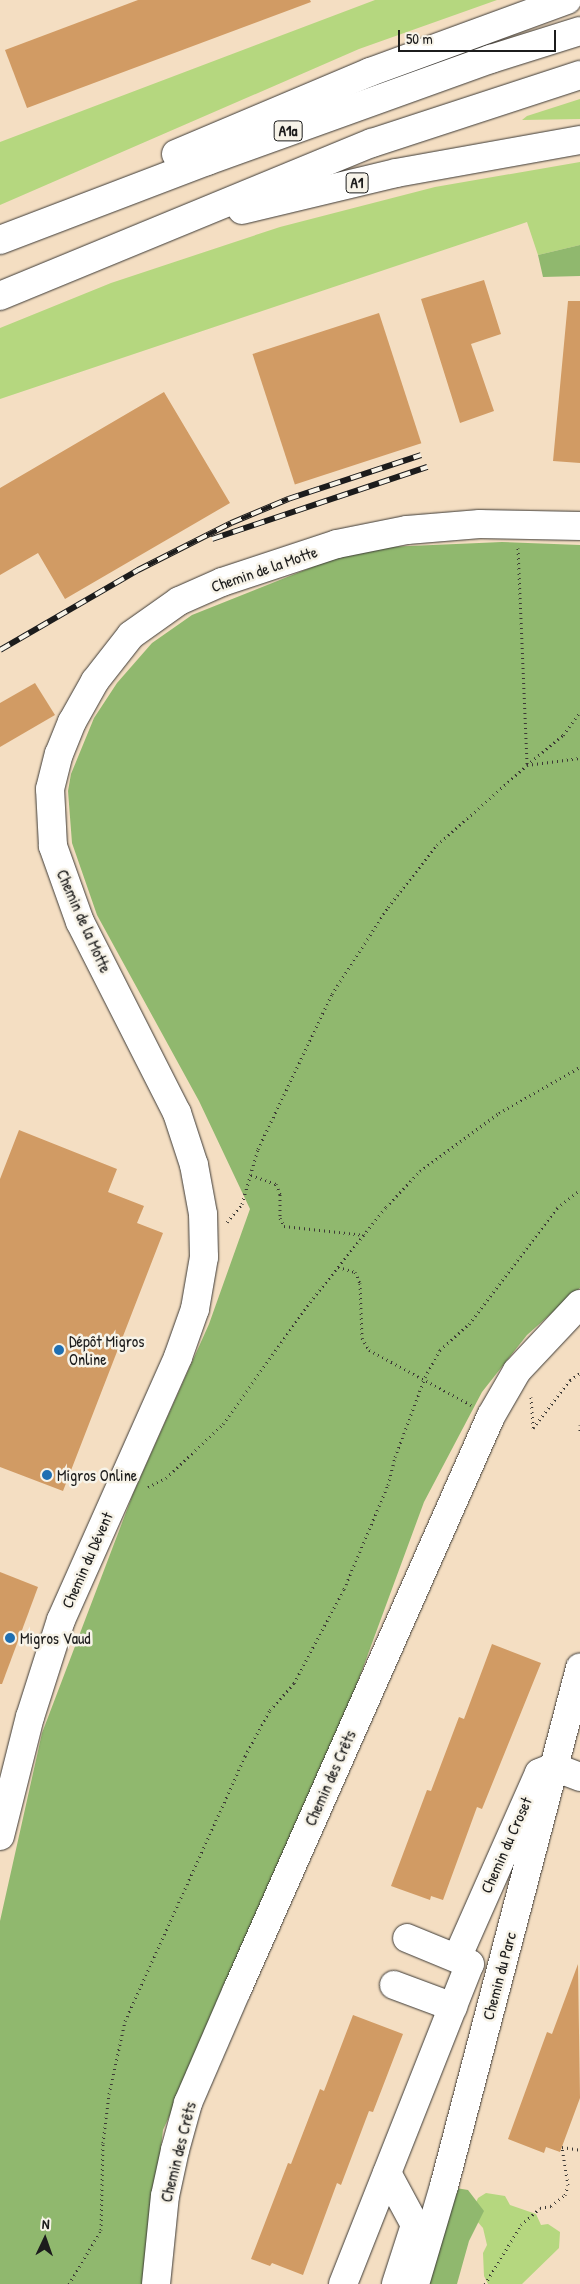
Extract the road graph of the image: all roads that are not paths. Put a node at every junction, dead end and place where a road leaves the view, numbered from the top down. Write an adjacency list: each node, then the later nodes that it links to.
1 (568, 0): 5 (main road)
2 (580, 31): 5 (main road, A1a)
3 (580, 75): 6 (main road)
4 (580, 140): 6 (main road, A1)
5 (0, 239)
6 (137, 239): 7 (main road, A1)
7 (0, 296)
8 (580, 526): 9 (main road, Chemin de la Motte)
9 (199, 1293): 14 (main road, Chemin du Dévent)
10 (580, 1304): 20 (main road, Chemin des Crêts)
11 (580, 1668): 12 (main road, Chemin du Parc)
12 (554, 1768): 13 (main road); 16 (main road, Chemin du Croset); 23 (main road, Chemin du Parc)
13 (580, 1777)
14 (0, 1836)
15 (406, 1938): 16 (main road)
16 (457, 1958): 18 (main road)
17 (394, 1985): 18 (main road)
18 (453, 2007): 19 (main road)
19 (387, 2173): 21 (main road); 22 (main road)
20 (156, 2284)
21 (343, 2284)
22 (396, 2284)
23 (416, 2284)

